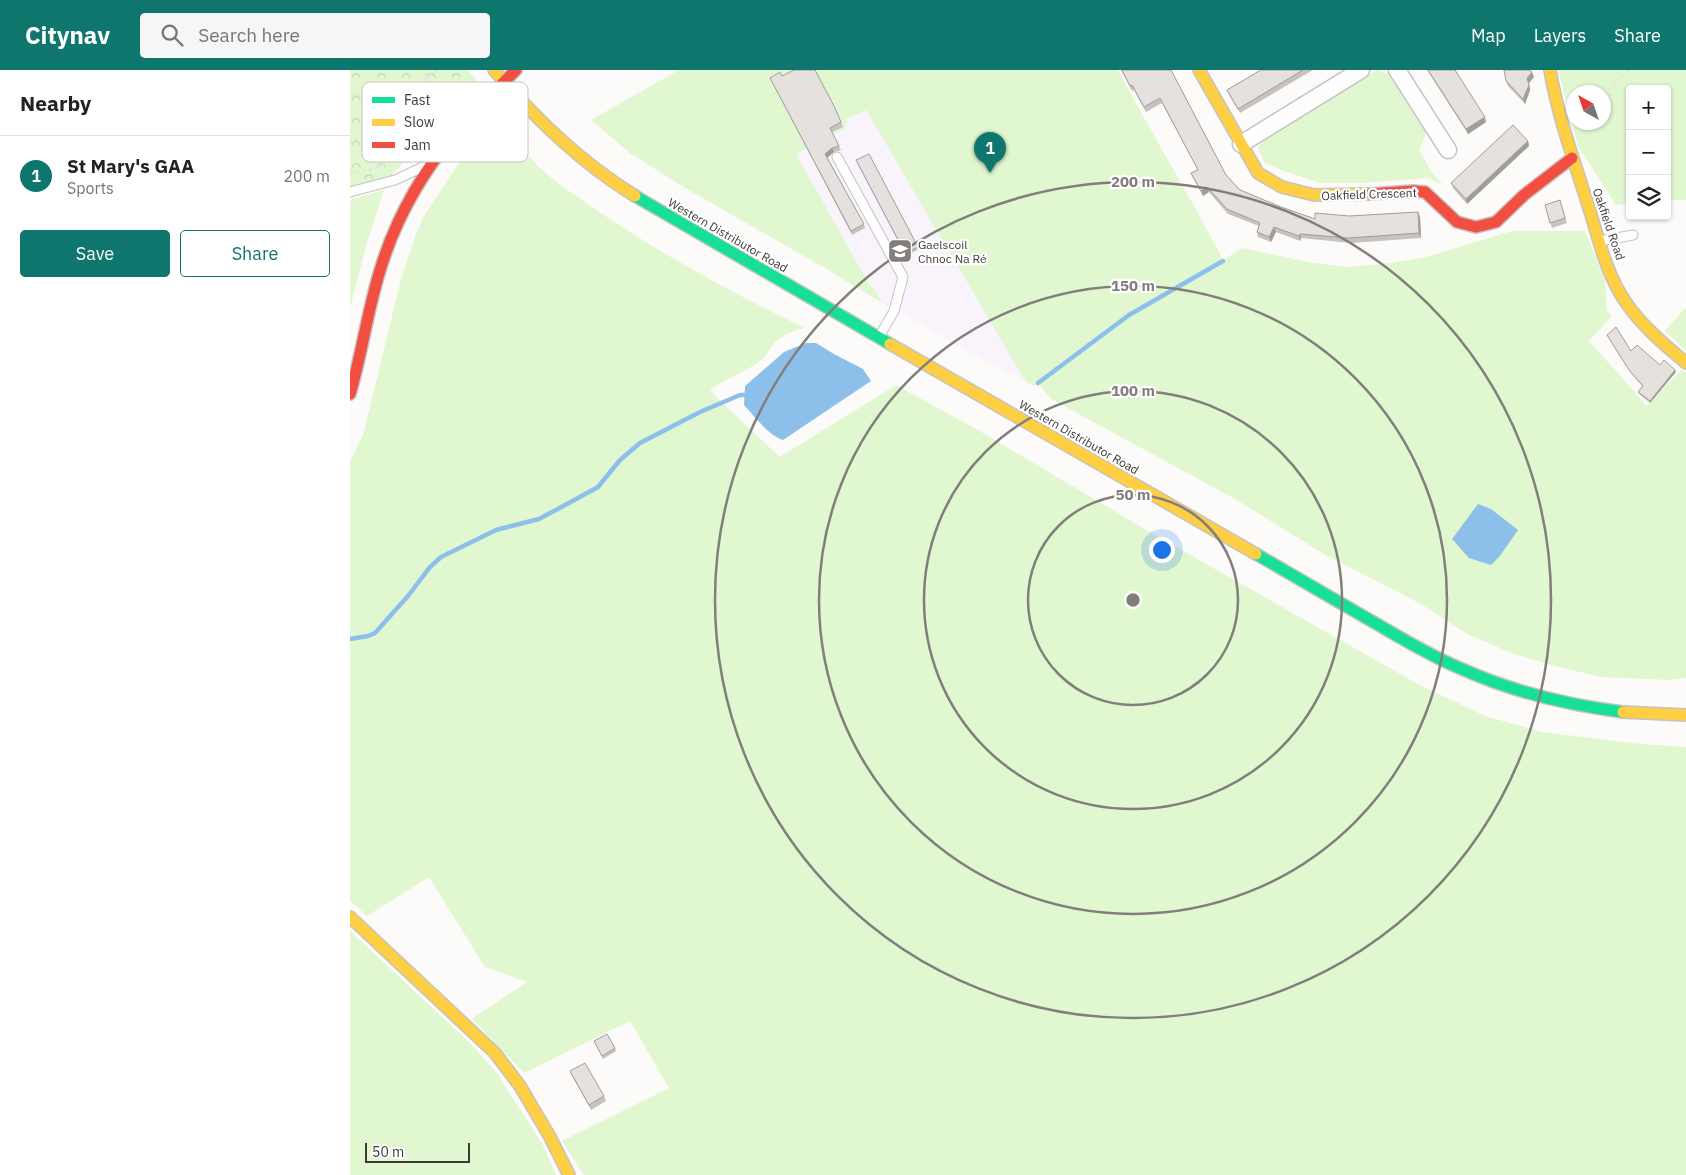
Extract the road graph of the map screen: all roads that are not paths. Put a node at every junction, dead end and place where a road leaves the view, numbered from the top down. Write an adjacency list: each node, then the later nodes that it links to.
1 (494, 70): 7 (street, Western Distributor Road)
2 (516, 70): 8 (street)
3 (1199, 70): 10 (street, Oakfield Crescent)
4 (1362, 70): 10 (street)
5 (1397, 70): 11 (street)
6 (1550, 70): 13 (street, Oakfield Road)
7 (503, 82)
8 (505, 82)
9 (528, 109): 18 (street, Western Distributor Road)
10 (1241, 144): 13 (street, Oakfield Crescent)
11 (1448, 150)
12 (837, 157): 18 (lane)
13 (1572, 158): 17 (street, Oakfield Road)
14 (432, 163): 15 (lane); 20 (street)
15 (350, 192)
16 (1632, 235): 17 (lane)
17 (1599, 241): 19 (street, Oakfield Road)
18 (879, 337): 21 (street, Western Distributor Road)
19 (1686, 363)
20 (350, 394)
21 (1686, 715)
22 (350, 917): 23 (street)
23 (569, 1175)

